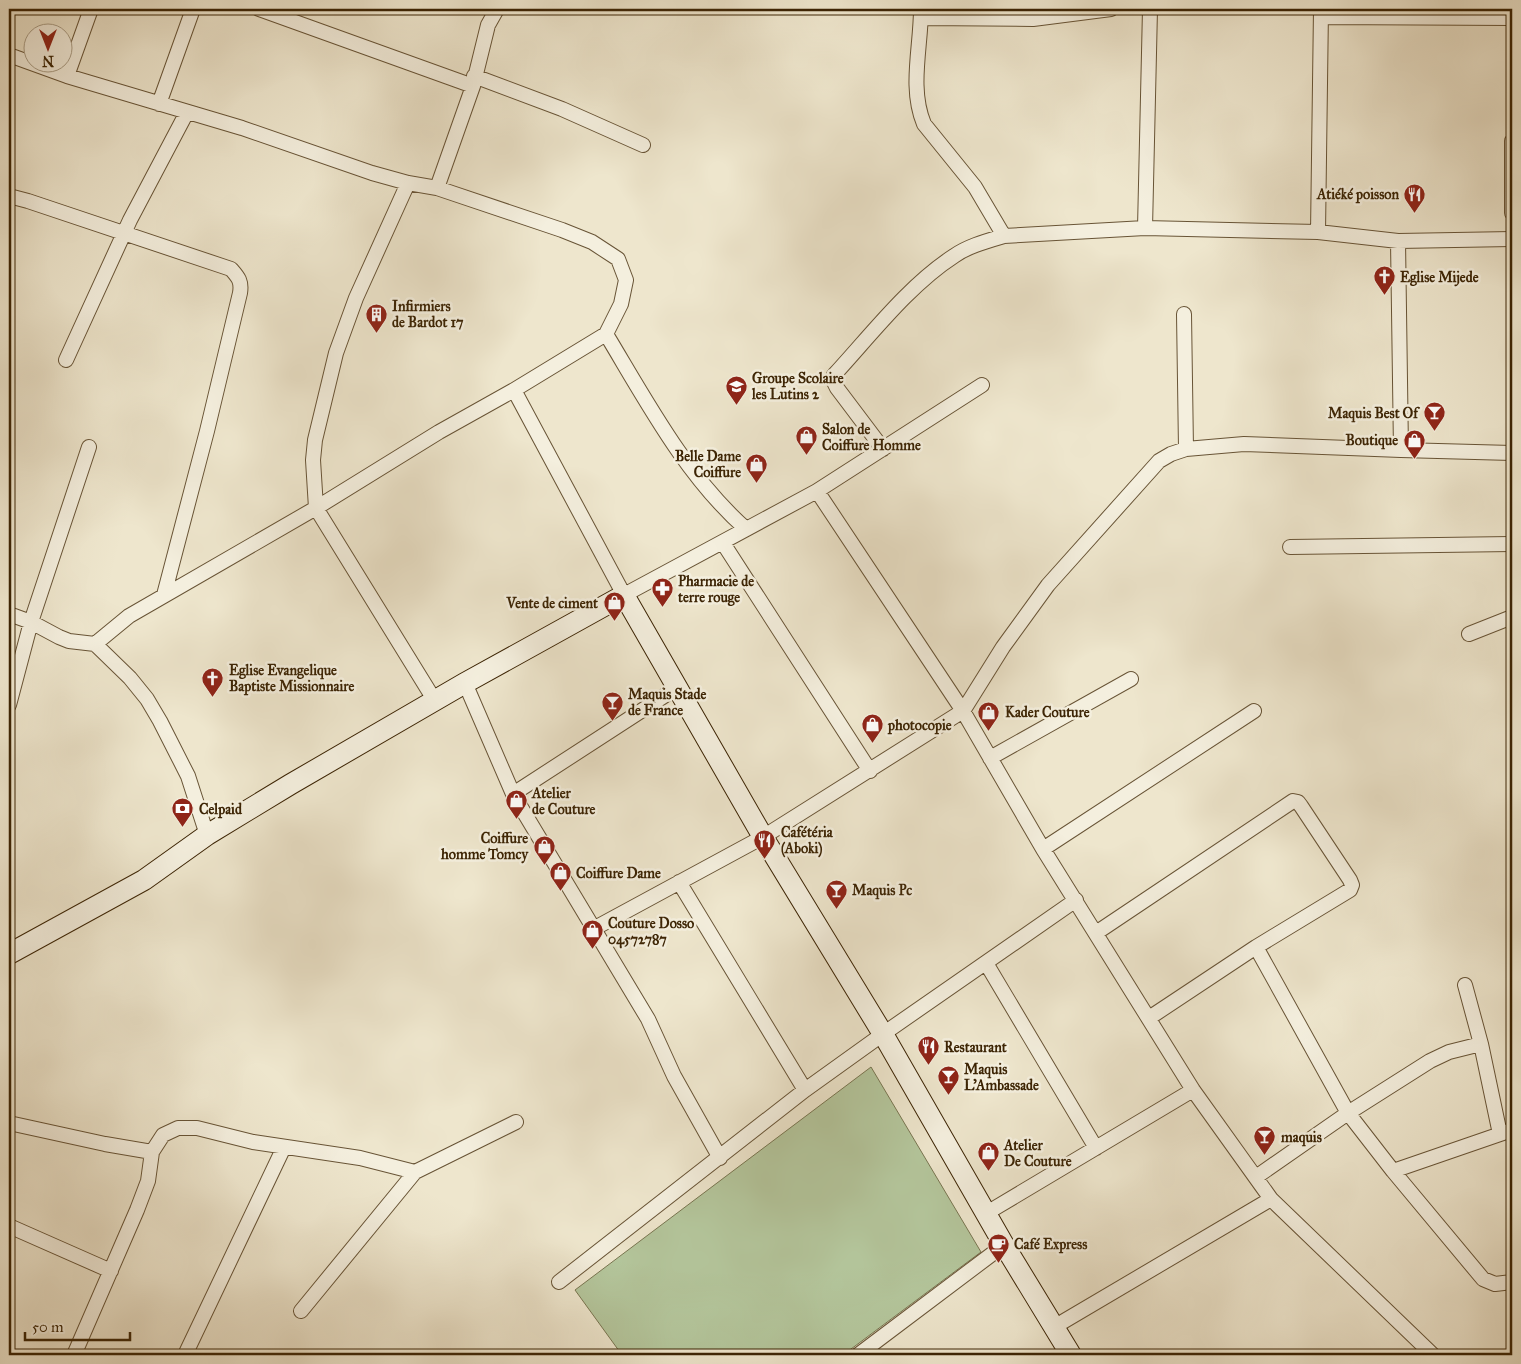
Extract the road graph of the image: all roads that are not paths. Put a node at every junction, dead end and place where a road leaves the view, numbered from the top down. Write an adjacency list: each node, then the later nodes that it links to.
1 (91, 9): 11 (street)
2 (193, 9): 13 (street)
3 (259, 9): 12 (street)
4 (497, 9): 12 (street)
5 (1111, 9): 7 (street)
6 (1150, 9): 21 (street)
7 (921, 13): 24 (street)
8 (1321, 13): 9 (street); 22 (street)
9 (1512, 18)
10 (9, 55): 11 (street)
11 (67, 76): 13 (street)
12 (473, 81): 16 (street); 18 (street)
13 (160, 104): 14 (street)
14 (187, 112): 17 (street); 23 (street)
15 (1512, 141): 20 (street)
16 (643, 145)
17 (408, 183): 18 (street); 38 (street)
18 (437, 188): 28 (street)
19 (9, 196): 23 (street)
20 (1512, 212)
21 (1145, 228): 22 (street); 24 (street)
22 (1318, 232): 26 (street)
23 (124, 234): 29 (street); 43 (street)
24 (1004, 236): 33 (street)
25 (1512, 239): 26 (street)
26 (1398, 240): 35 (street)
27 (1184, 314): 34 (street)
28 (606, 334): 31 (street); 39 (street)
29 (66, 360)
30 (982, 385): 33 (street)
31 (514, 390): 38 (street); 44 (street)
32 (89, 447): 47 (street)
33 (883, 449): 37 (street)
34 (1186, 449): 35 (street); 55 (street)
35 (1401, 450): 36 (street)
36 (1512, 452)
37 (817, 491): 39 (street); 55 (street)
38 (316, 508): 43 (street); 53 (street)
39 (746, 529): 40 (street)
40 (723, 543): 44 (street); 58 (street)
41 (1512, 544): 42 (street)
42 (1290, 547)
43 (164, 595): 49 (street)
44 (624, 595): 51 (street); 52 (street)
45 (9, 614): 47 (street)
46 (1512, 617): 48 (street)
47 (31, 622): 49 (street); 54 (street)
48 (1469, 634)
49 (95, 644): 60 (street)
50 (1132, 679): 57 (street)
51 (464, 683): 53 (street); 59 (street)
52 (678, 687): 59 (street); 61 (street)
53 (435, 701): 60 (street)
54 (9, 705)
55 (963, 711): 57 (street); 58 (street)
56 (1254, 712): 62 (street)
57 (990, 758): 62 (street)
58 (870, 770): 61 (street)
59 (513, 794): 65 (street)
60 (207, 835): 68 (street)
61 (764, 836): 63 (street); 72 (street)
62 (1043, 849): 64 (street)
63 (679, 882): 65 (street); 74 (street)
64 (1076, 900): 66 (street); 69 (street)
65 (595, 928): 83 (street)
66 (1096, 934): 67 (street); 71 (street)
67 (1256, 947): 71 (street); 76 (street)
68 (10, 951)
69 (986, 963): 72 (street); 81 (street)
70 (1465, 985): 73 (street)
71 (1149, 1018): 75 (street)
72 (883, 1034): 74 (street); 88 (street)
73 (1481, 1044): 76 (street); 79 (street)
74 (805, 1090): 83 (street)
75 (1193, 1090): 81 (street); 86 (street)
76 (1348, 1113): 84 (street); 86 (street)
77 (9, 1122): 82 (street)
78 (516, 1122): 85 (street)
79 (1506, 1132): 84 (street)
80 (284, 1147): 82 (street); 85 (street); 97 (street)
81 (1096, 1148): 88 (street)
82 (152, 1152): 91 (street)
83 (720, 1158): 92 (street)
84 (1393, 1171): 93 (street)
85 (415, 1172): 94 (street)
86 (1256, 1177): 87 (street)
87 (1271, 1199): 95 (street); 100 (street)
88 (985, 1214): 90 (street)
89 (9, 1226): 91 (street)
90 (1004, 1245): 95 (street); 98 (street)
91 (112, 1271): 96 (street)
92 (559, 1282)
93 (1512, 1282)
94 (301, 1311)
95 (1054, 1328): 99 (street)
96 (74, 1355)
97 (185, 1355)
98 (858, 1355)
99 (1071, 1355)
100 (1431, 1355)

